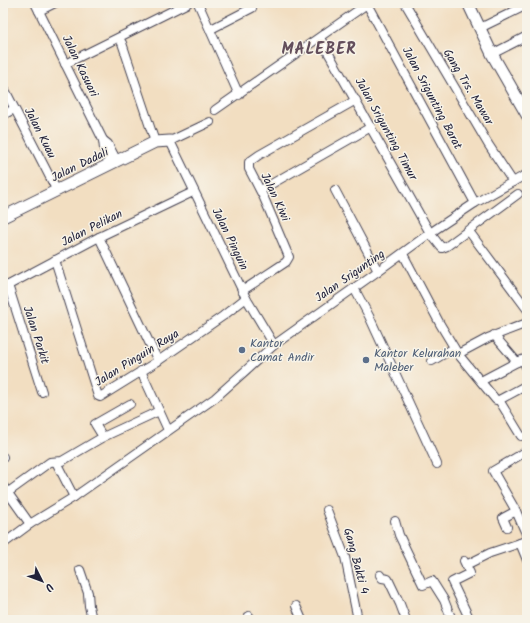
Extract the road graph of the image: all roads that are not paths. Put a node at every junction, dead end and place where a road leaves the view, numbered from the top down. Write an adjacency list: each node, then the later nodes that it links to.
1 (35, 3): 11 (street, Jalan Kasuari)
2 (55, 3): 11 (street)
3 (188, 3): 15 (street)
4 (198, 3): 13 (street)
5 (353, 3): 10 (street)
6 (405, 3): 32 (street, Gang Trs. Mawar)
7 (468, 3): 12 (street)
8 (527, 5): 12 (street)
9 (252, 8): 13 (street)
10 (358, 10): 16 (street); 38 (street, Jalan Srigunting Barat)
11 (39, 11): 18 (street, Jalan Kasuari)
12 (480, 28): 17 (street)
13 (211, 29): 20 (street)
14 (527, 36): 17 (street)
15 (119, 38): 18 (street); 29 (street)
16 (320, 38): 20 (street); 21 (street, Jalan Srigunting Timur)
17 (492, 54): 25 (street)
18 (66, 64): 30 (street, Jalan Kasuari)
19 (3, 86): 22 (street, Jalan Kuau)
20 (239, 95): 23 (street)
21 (356, 100): 27 (street, Jalan Srigunting Timur); 33 (street, Jalan Kiwi)
22 (14, 109): 24 (street); 35 (street, Jalan Kuau)
23 (216, 110)
24 (3, 115)
25 (527, 115)
26 (210, 122): 28 (street)
27 (371, 127): 33 (street); 41 (street, Jalan Srigunting Timur)
28 (170, 141): 29 (street, Jalan Dadali); 36 (street, Jalan Pinguin)
29 (154, 142): 30 (street, Jalan Dadali)
30 (114, 162): 35 (street, Jalan Dadali)
31 (527, 174): 32 (street, Jalan Srigunting)
32 (513, 182): 38 (street, Jalan Srigunting)
33 (261, 190): 48 (street, Jalan Kiwi)
34 (335, 190): 45 (street)
35 (57, 191): 39 (street, Jalan Dadali)
36 (193, 192): 42 (street, Jalan Pelikan); 48 (street, Jalan Pinguin)
37 (518, 194): 40 (street)
38 (475, 203): 41 (street, Jalan Srigunting)
39 (3, 217)
40 (468, 230): 41 (street, Jalan Srigunting Timur); 49 (street)
41 (430, 233): 43 (street, Jalan Srigunting)
42 (99, 237): 44 (street, Jalan Pelikan); 55 (street)
43 (402, 254): 45 (street, Jalan Srigunting); 53 (street)
44 (55, 260): 46 (street, Jalan Pelikan); 58 (street, Jalan Pinguin Raya)
45 (378, 271): 47 (street, Jalan Srigunting)
46 (6, 287): 61 (street, Jalan Parkit)
47 (354, 288): 52 (street, Jalan Srigunting); 70 (street)
48 (244, 295): 52 (street, Jalan Pinguin); 55 (street, Jalan Pinguin Raya)
49 (527, 309)
50 (527, 322): 51 (street)
51 (494, 335): 53 (street); 54 (street)
52 (274, 345): 65 (street, Jalan Srigunting)
53 (456, 351): 56 (street); 59 (street)
54 (522, 360): 57 (street); 59 (street)
55 (158, 361): 58 (street, Jalan Pinguin Raya)
56 (432, 361)
57 (527, 369)
58 (141, 371): 64 (street)
59 (481, 381): 62 (street)
60 (527, 385): 62 (street)
61 (42, 392)
62 (499, 400): 66 (street)
63 (130, 404): 67 (street)
64 (159, 411): 65 (street); 67 (street)
65 (168, 430): 72 (street, Jalan Srigunting)
66 (521, 436)
67 (103, 437): 69 (street)
68 (527, 451): 74 (street)
69 (56, 462): 71 (street); 72 (street)
70 (436, 464)
71 (5, 490): 76 (street)
72 (74, 498): 76 (street, Jalan Srigunting)
73 (327, 510): 87 (street, Gang Bakti 4)
74 (516, 511): 77 (street); 78 (street)
75 (395, 521): 89 (street)
76 (30, 524): 80 (street, Jalan Srigunting)
77 (507, 527)
78 (527, 536)
79 (523, 542): 81 (street); 90 (street)
80 (3, 544)
81 (527, 560)
82 (80, 570): 85 (street)
83 (380, 575): 88 (street)
84 (296, 606): 86 (street)
85 (92, 620)
86 (302, 620)
87 (358, 620)
88 (406, 620)
89 (452, 620)
90 (470, 620)

